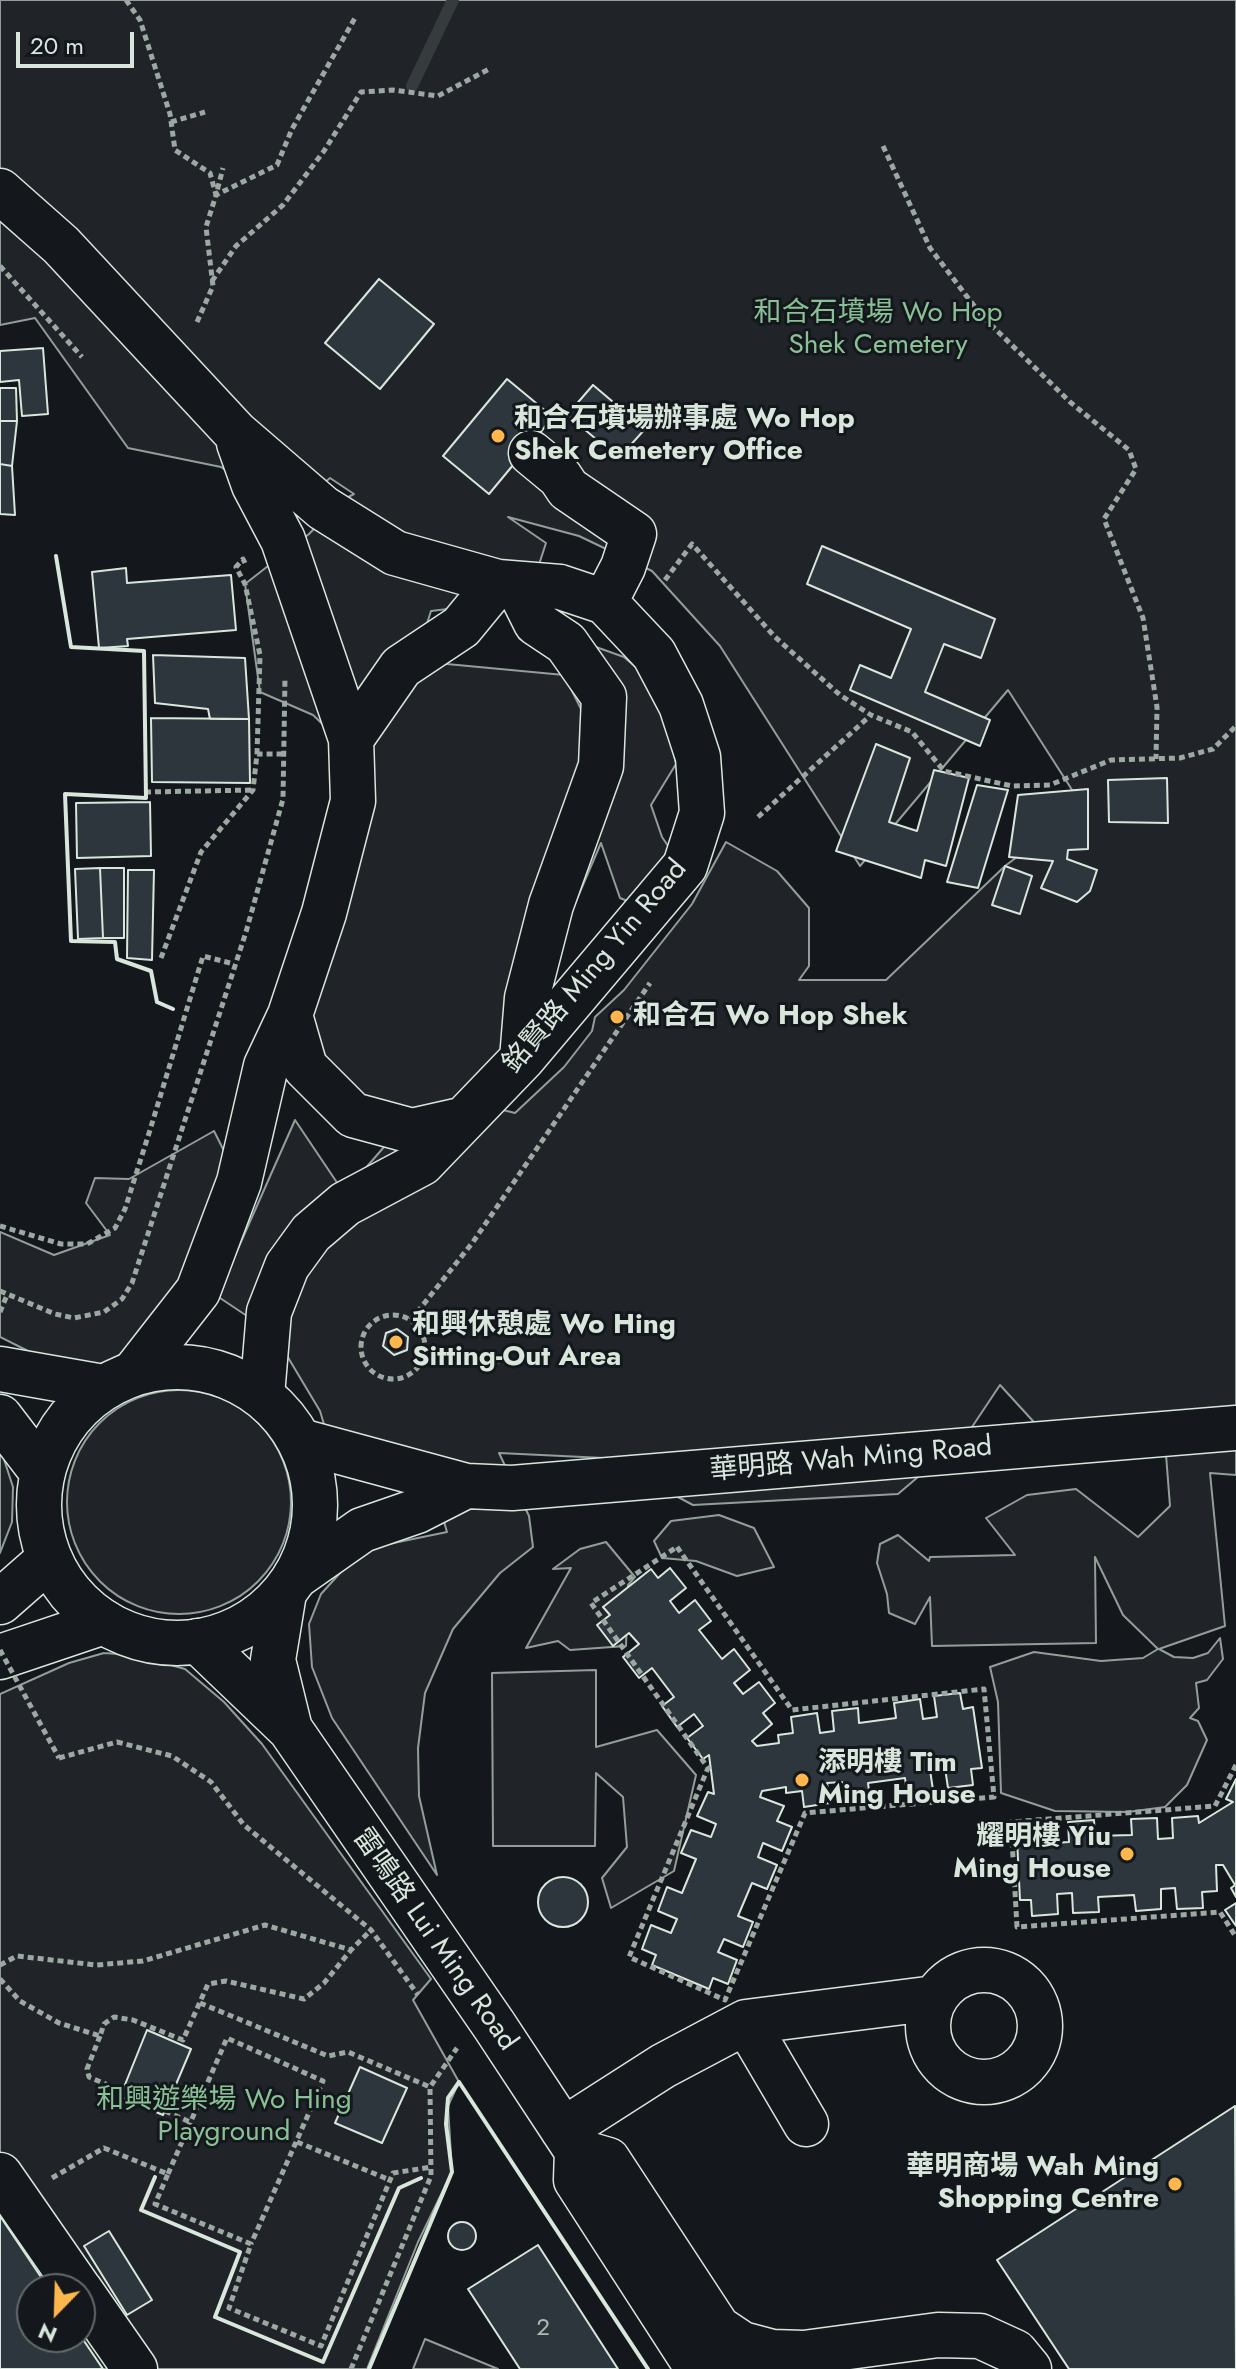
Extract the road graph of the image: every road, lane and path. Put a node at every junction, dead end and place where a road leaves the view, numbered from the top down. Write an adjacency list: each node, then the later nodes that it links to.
1 (126, 0): 5 (path)
2 (355, 18): 9 (path)
3 (491, 68): 11 (path)
4 (205, 112): 5 (path)
5 (171, 122): 9 (path)
6 (883, 146): 28 (path)
7 (223, 168): 9 (path)
8 (0, 191): 14 (street, 銘賢路 Ming Yin Road)
9 (216, 195): 11 (path)
10 (0, 266): 13 (path)
11 (212, 281): 12 (path)
12 (197, 322)
13 (82, 357)
14 (236, 433): 17 (street, 銘賢路 Ming Yin Road); 25 (street, 銘賢路 Ming Yin Road)
15 (531, 453): 19 (street)
16 (664, 581): 23 (path)
17 (507, 584): 19 (street, 銘賢路 Ming Yin Road); 20 (street); 21 (street)
18 (259, 602): 26 (path)
19 (605, 602): 36 (street, 銘賢路 Ming Yin Road)
20 (536, 623): 21 (street); 36 (street)
21 (461, 627): 25 (street)
22 (285, 674): 27 (path)
23 (871, 715): 28 (path); 31 (path)
24 (1236, 726): 28 (path)
25 (351, 739): 35 (street, 銘賢路 Ming Yin Road)
26 (257, 754): 27 (path); 29 (path)
27 (284, 754): 33 (path)
28 (1156, 759)
29 (253, 790): 30 (path); 32 (path)
30 (145, 792)
31 (758, 817)
32 (161, 958)
33 (234, 964): 38 (path); 40 (path)
34 (650, 983): 42 (path)
35 (290, 1015): 37 (street); 46 (street, 銘賢路 Ming Yin Road)
36 (522, 1059): 37 (street, 銘賢路 Ming Yin Road)
37 (461, 1120): 47 (street, 銘賢路 Ming Yin Road)
38 (0, 1226)
39 (0, 1291): 40 (path)
40 (7, 1294): 41 (path)
41 (0, 1312)
42 (411, 1320): 43 (path); 43 (path)
43 (425, 1348): 44 (path)
44 (517, 1364)
45 (0, 1369): 46 (street)
46 (118, 1380): 47 (street); 51 (street)
47 (262, 1395): 50 (street)
48 (0, 1417): 51 (street)
49 (1236, 1428): 52 (street, 華明路 Wah Ming Road)
50 (300, 1441): 52 (street, 華明路 Wah Ming Road); 54 (street)
51 (42, 1472): 53 (street)
52 (466, 1486): 54 (street, 華明路 Wah Ming Road)
53 (49, 1559): 55 (street); 56 (street)
54 (290, 1585): 57 (street); 61 (street, 雷鳴路 Lui Ming Road)
55 (0, 1602)
56 (104, 1622): 57 (street); 59 (street)
57 (198, 1641): 61 (street, 雷鳴路 Lui Ming Road)
58 (0, 1650): 63 (path, bridge)
59 (0, 1657)
60 (984, 1689): 60 (path)
61 (290, 1729): 79 (street, 雷鳴路 Lui Ming Road)
62 (1236, 1765): 64 (path)
63 (371, 1930): 65 (path); 69 (path)
64 (1236, 1937)
65 (351, 1950): 66 (path); 70 (path)
66 (0, 1965)
67 (0, 1979): 72 (path)
68 (935, 1998): 71 (street)
69 (424, 2002)
70 (200, 2003): 72 (path); 74 (path)
71 (746, 2022): 78 (street); 79 (street)
72 (100, 2036): 75 (path)
73 (450, 2038): 74 (path)
74 (430, 2087): 81 (path)
75 (122, 2091)
76 (165, 2111): 77 (path)
77 (190, 2122): 80 (path); 82 (path)
78 (806, 2124)
79 (570, 2141): 88 (street); 93 (street, 雷鳴路 Lui Ming Road)
80 (297, 2142): 83 (path); 85 (path)
81 (432, 2167): 83 (path); 92 (path)
82 (168, 2174): 84 (path); 85 (path)
83 (390, 2180): 85 (path)
84 (8, 2187): 86 (street)
85 (251, 2244)
86 (68, 2273)
87 (96, 2313): 91 (street)
88 (718, 2328): 90 (street); 94 (street)
89 (907, 2355): 90 (street); 95 (street)
90 (809, 2361)
91 (135, 2369)
92 (351, 2369)
93 (698, 2369)
94 (745, 2369)
95 (1029, 2369)

